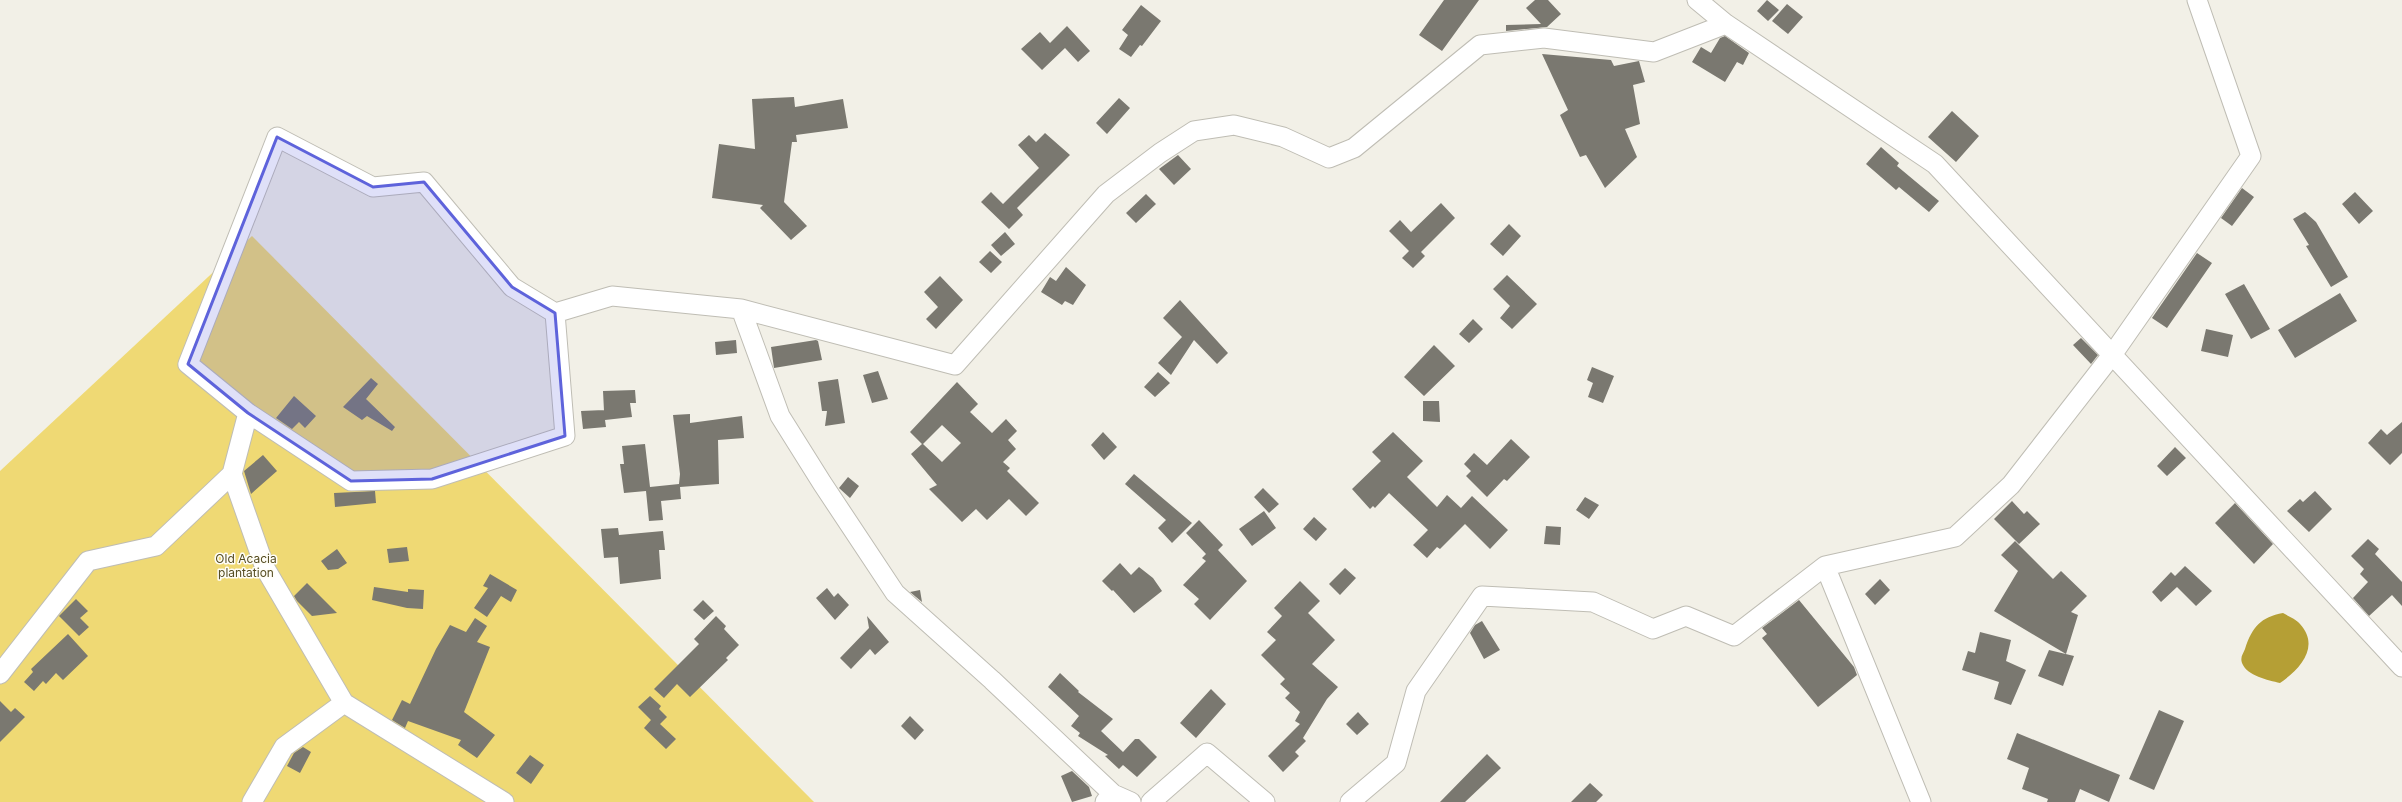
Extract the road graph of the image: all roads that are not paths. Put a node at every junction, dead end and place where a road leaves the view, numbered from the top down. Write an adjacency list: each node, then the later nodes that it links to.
1 (1697, 0): 3 (street)
2 (2197, 0): 6 (street)
3 (1726, 24): 4 (street); 6 (street)
4 (741, 309): 5 (street); 13 (street)
5 (554, 313): 7 (street); 7 (street)
6 (2112, 355): 9 (street); 10 (street)
7 (248, 413): 8 (street)
8 (232, 474): 11 (street); 12 (street)
9 (1825, 566): 19 (street); 20 (street)
10 (2402, 667)
11 (0, 674)
12 (344, 703): 14 (street); 15 (street)
13 (1109, 798): 16 (street)
14 (252, 802)
15 (504, 802)
16 (1131, 802)
17 (1151, 802): 18 (street)
18 (1265, 802)
19 (1350, 802)
20 (1921, 802)

